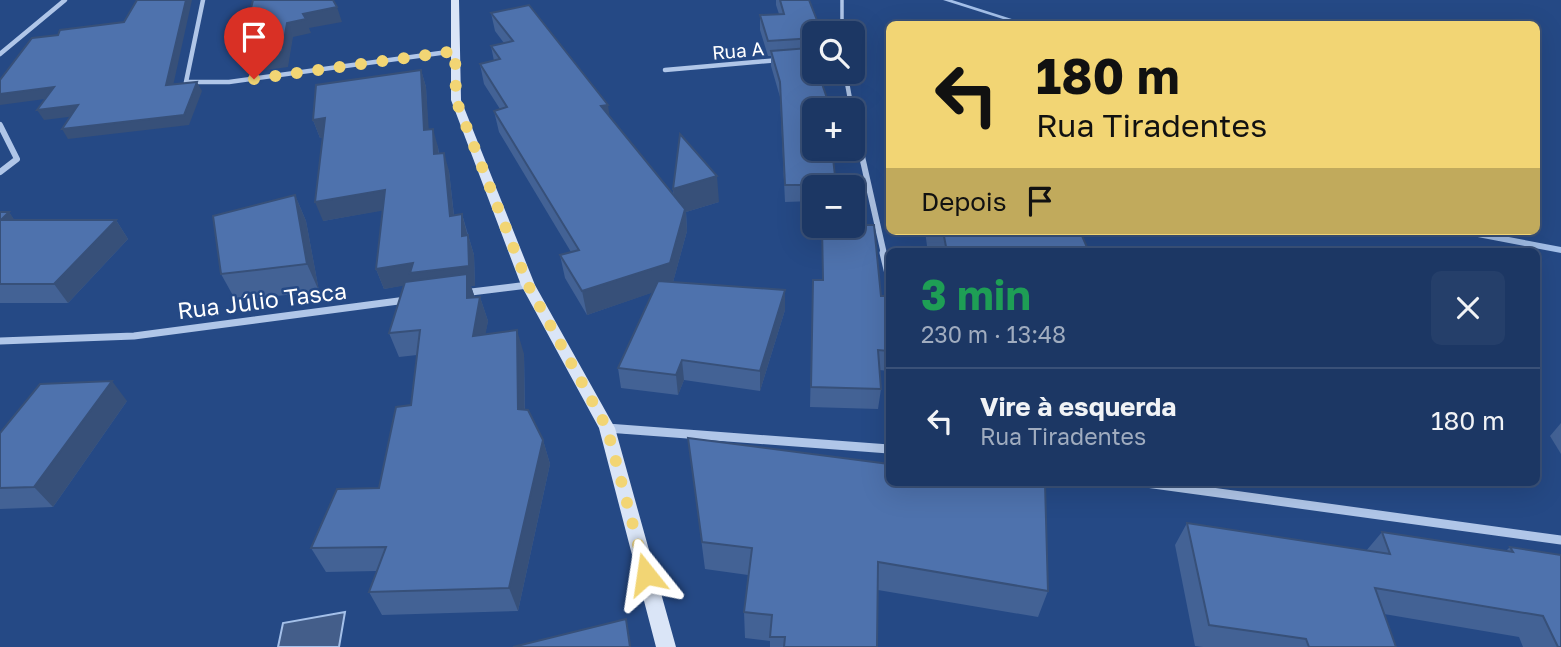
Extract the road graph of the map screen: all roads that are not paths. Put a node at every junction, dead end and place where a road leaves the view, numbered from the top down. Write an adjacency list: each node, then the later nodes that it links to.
1 (65, 0): 7 (street)
2 (202, 0): 6 (street)
3 (454, 0): 6 (main road)
4 (842, 0): 5 (lane)
5 (842, 21)
6 (455, 51): 14 (main road)
7 (0, 54)
8 (787, 59): 9 (street, Rua A)
9 (665, 70)
10 (0, 125): 12 (street)
11 (863, 161): 13 (street)
12 (0, 172)
13 (886, 264)
14 (528, 285): 15 (street); 18 (main road)
15 (448, 295)
16 (420, 299): 17 (street, Rua Júlio Tasca)
17 (0, 341)
18 (607, 428): 19 (street); 22 (main road)
19 (886, 449)
20 (1168, 486): 21 (street)
21 (1561, 540)
22 (666, 647)

